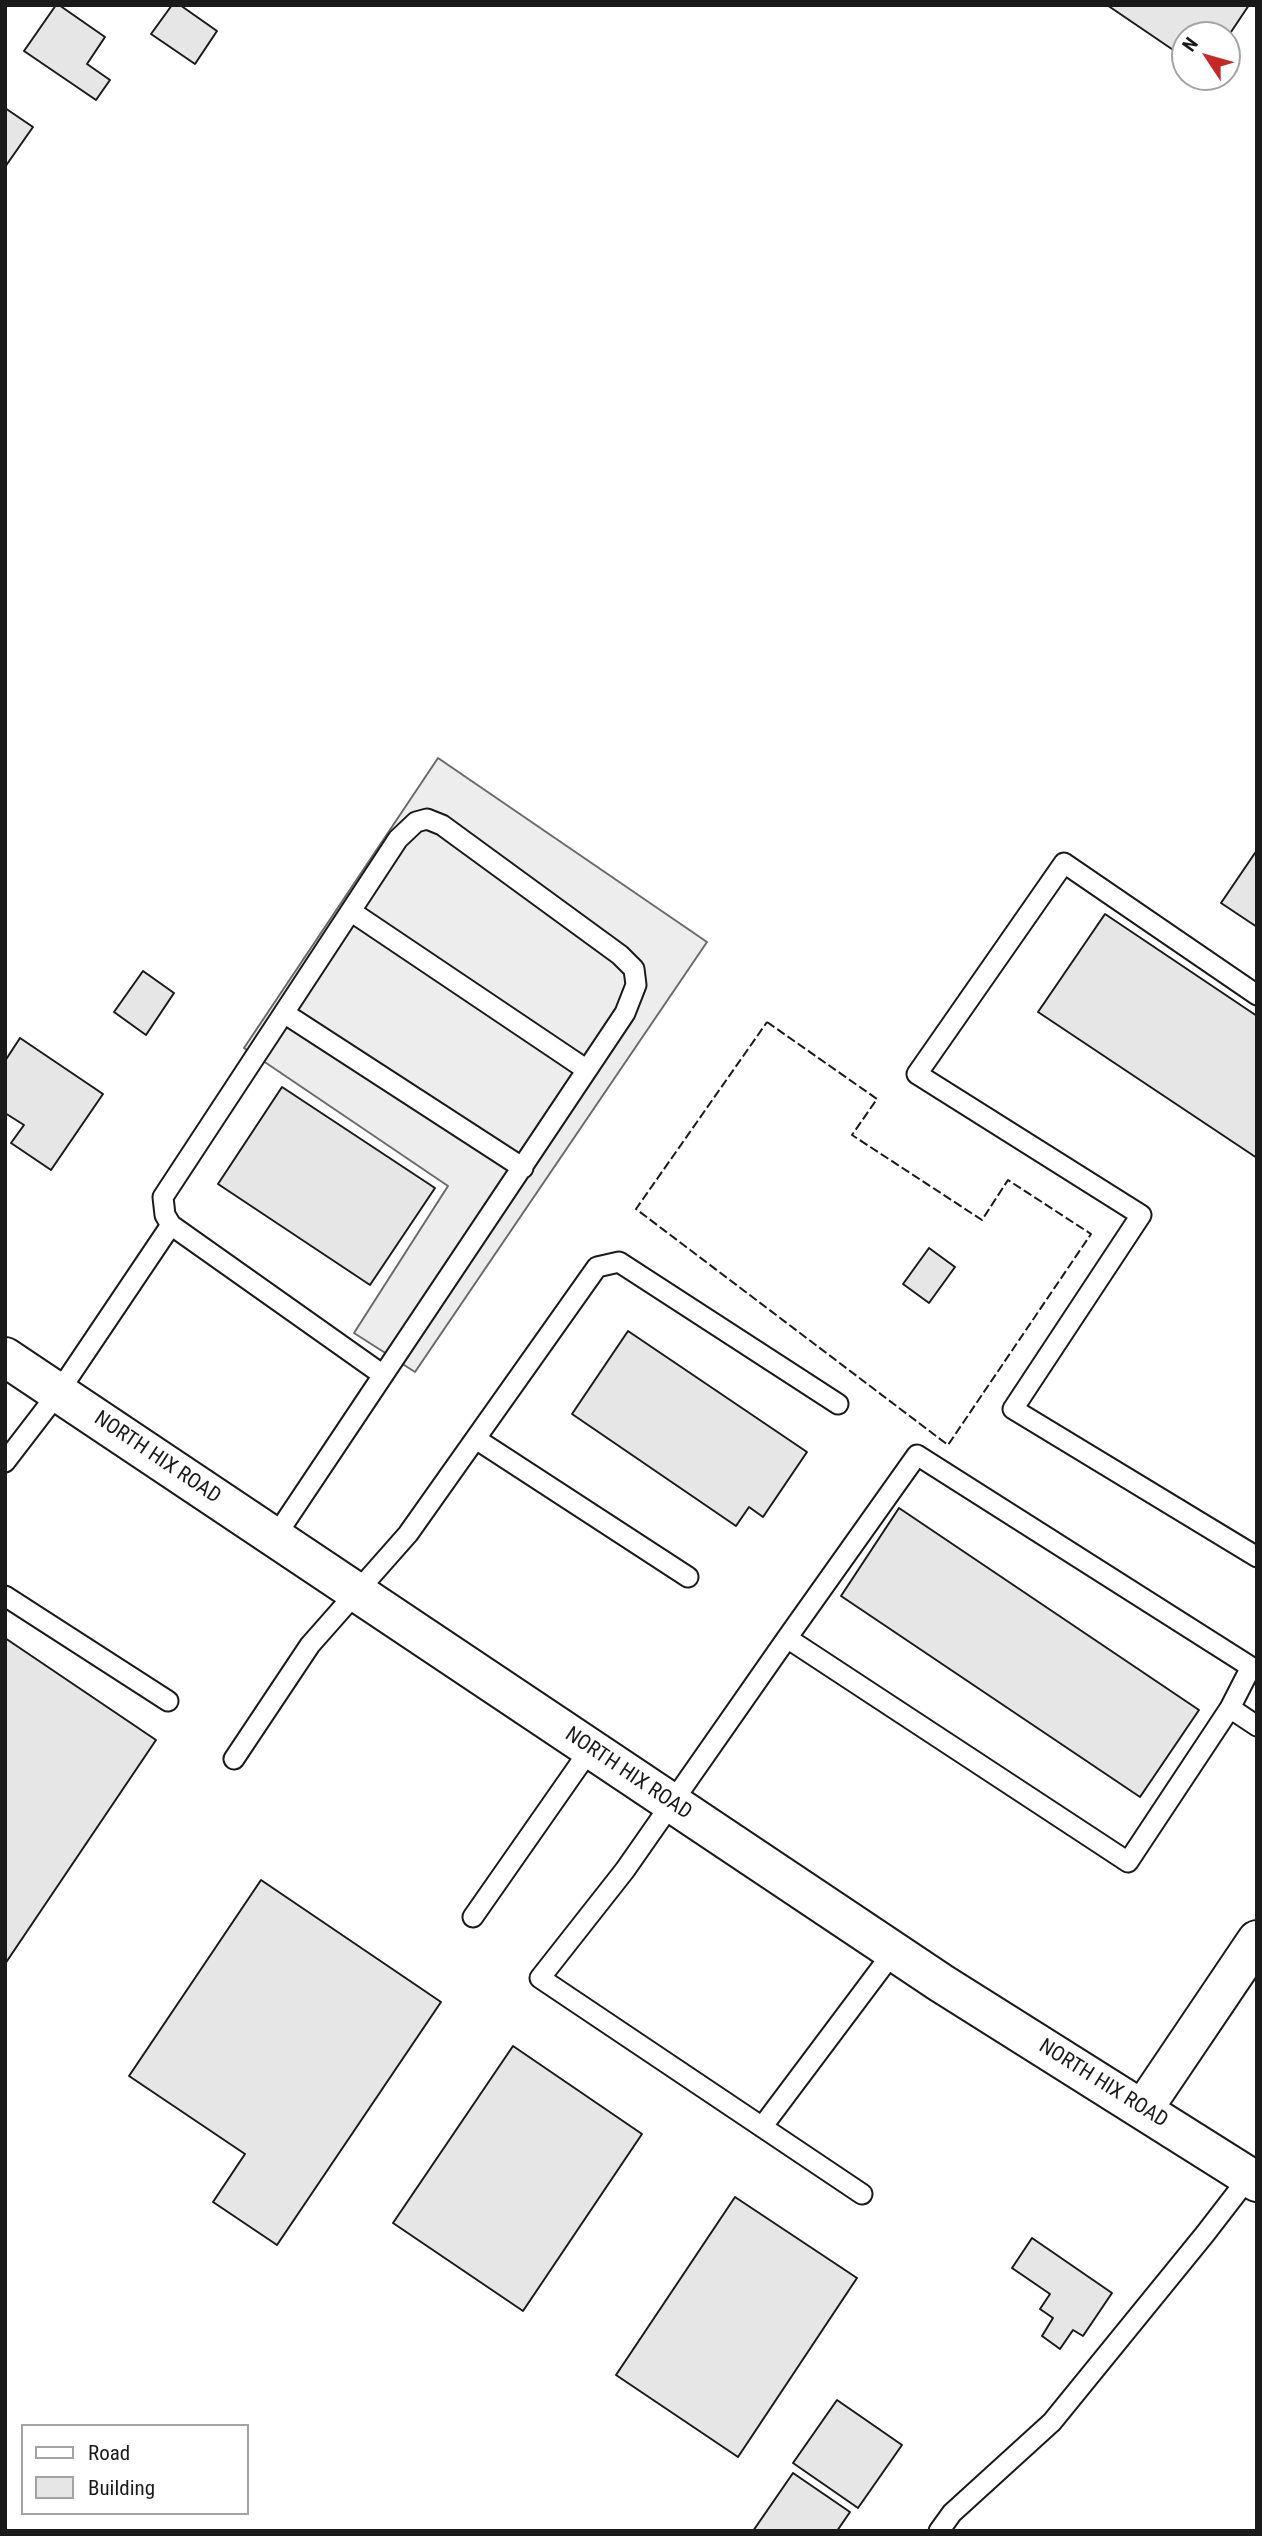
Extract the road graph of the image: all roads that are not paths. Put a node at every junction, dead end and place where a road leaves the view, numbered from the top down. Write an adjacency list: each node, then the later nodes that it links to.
1 (352, 912): 3 (lane); 4 (lane); 4 (lane)
2 (1257, 995): 14 (lane)
3 (284, 1013): 5 (lane); 6 (lane)
4 (587, 1070): 5 (lane)
5 (523, 1168): 8 (lane)
6 (171, 1225): 8 (lane); 9 (lane)
7 (5, 1357): 9 (street, NORTH HIX ROAD)
8 (383, 1375): 13 (lane)
9 (58, 1393): 12 (lane); 13 (street, NORTH HIX ROAD)
10 (838, 1404): 11 (lane)
11 (476, 1438): 15 (lane); 16 (lane)
12 (5, 1462)
13 (275, 1537): 16 (street, NORTH HIX ROAD)
14 (1257, 1558)
15 (688, 1577)
16 (356, 1593): 23 (street, NORTH HIX ROAD); 24 (lane)
17 (5, 1596): 20 (lane)
18 (787, 1638): 19 (lane); 21 (lane); 25 (lane)
19 (1254, 1661): 21 (lane)
20 (168, 1701)
21 (1230, 1708): 22 (lane)
22 (1257, 1726)
23 (591, 1748): 25 (street, NORTH HIX ROAD); 26 (lane)
24 (234, 1759)
25 (671, 1802): 28 (street, NORTH HIX ROAD); 30 (lane)
26 (473, 1917)
27 (1257, 1940): 29 (street)
28 (894, 1951): 29 (street, NORTH HIX ROAD); 30 (lane)
29 (1143, 2109): 31 (street, NORTH HIX ROAD)
30 (762, 2127): 32 (lane)
31 (1253, 2179): 33 (lane)
32 (862, 2194)
33 (939, 2531)

